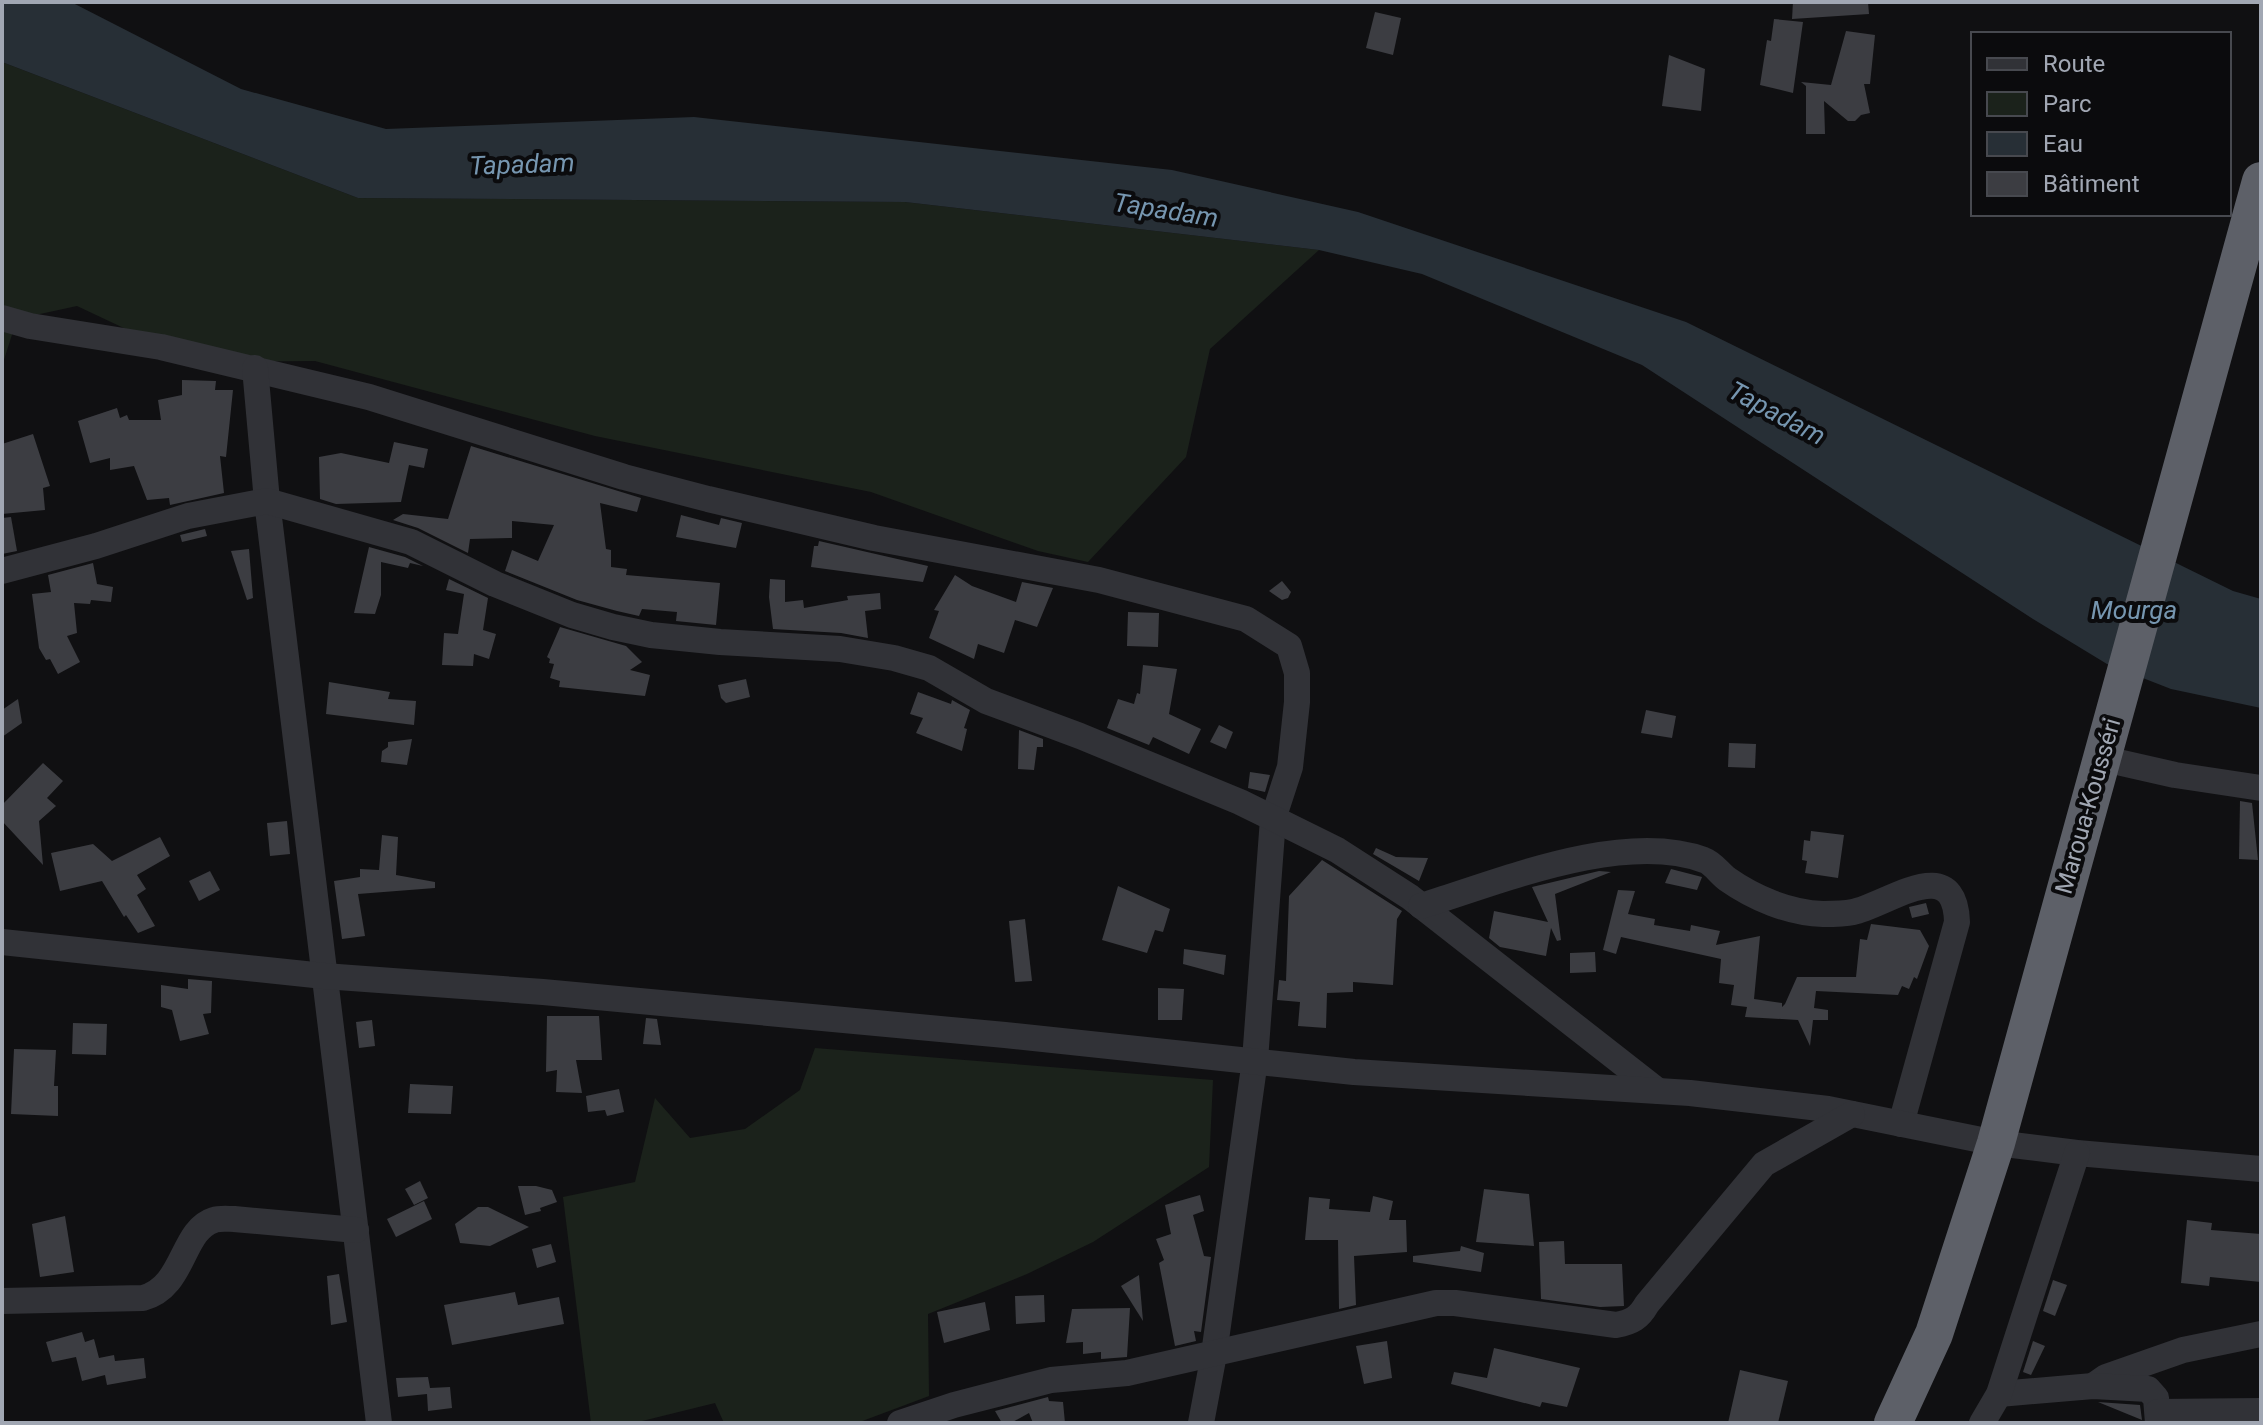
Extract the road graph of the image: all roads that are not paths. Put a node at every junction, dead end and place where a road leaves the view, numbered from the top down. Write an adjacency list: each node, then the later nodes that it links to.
1 (2261, 181): 6 (highway, Maroua-Kousséri)
2 (2, 318): 3 (street)
3 (255, 368): 4 (street); 8 (street)
4 (267, 501): 5 (street); 8 (street); 11 (street)
5 (2, 571)
6 (2100, 758): 7 (street); 16 (highway, Maroua-Kousséri)
7 (2261, 788)
8 (1273, 819): 9 (street); 12 (street)
9 (1421, 906): 13 (street); 15 (street)
10 (2, 942): 11 (street)
11 (324, 976): 12 (street); 19 (street)
12 (1255, 1060): 13 (street); 22 (street)
13 (1658, 1091): 14 (street)
14 (1852, 1114): 15 (street); 22 (street)
15 (1901, 1124): 16 (street)
16 (1996, 1143): 17 (street); 30 (highway, Maroua-Kousséri)
17 (2077, 1153): 18 (street); 24 (street)
18 (2261, 1169)
19 (356, 1230): 20 (street); 27 (street)
20 (2, 1301)
21 (2261, 1334): 23 (street)
22 (1214, 1354): 28 (street); 29 (street)
23 (2093, 1386): 24 (street); 26 (street)
24 (1999, 1394): 31 (street)
25 (2261, 1411): 26 (street)
26 (2158, 1418)
27 (379, 1423)
28 (900, 1423)
29 (1201, 1423)
30 (1893, 1423)
31 (1982, 1423)

